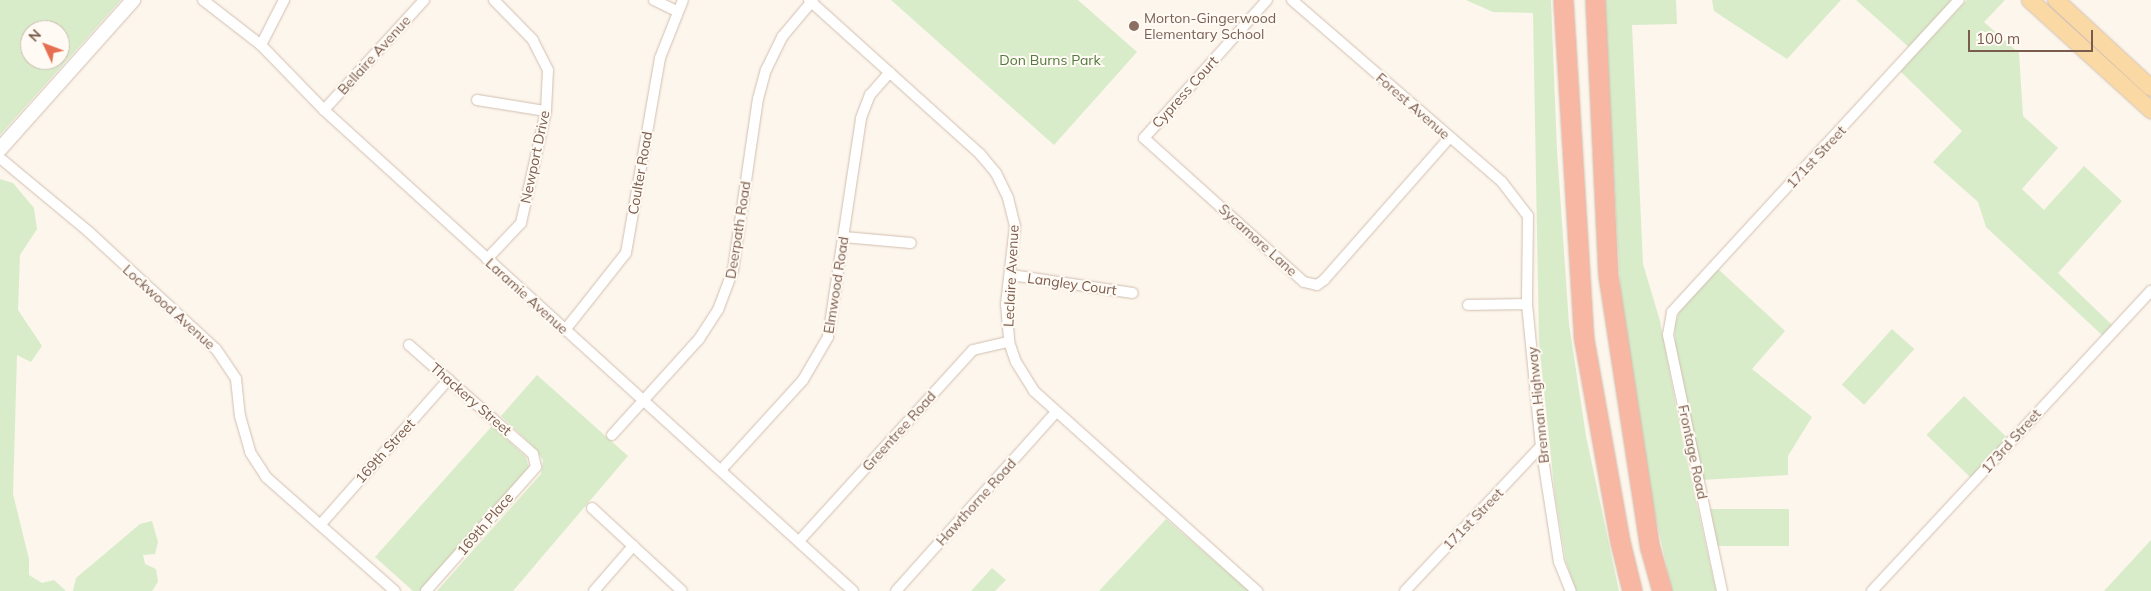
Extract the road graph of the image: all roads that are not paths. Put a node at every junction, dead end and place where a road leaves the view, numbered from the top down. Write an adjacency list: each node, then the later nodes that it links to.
1 (132, 0): 26 (main road)
2 (203, 0): 17 (street, Laramie Avenue)
3 (284, 0): 17 (street)
4 (424, 0): 21 (street, Bellaire Avenue)
5 (494, 0): 23 (street, Newport Drive)
6 (654, 0): 16 (street)
7 (683, 0): 16 (street, Coulter Road)
8 (1266, 0): 24 (street, Cypress Court)
9 (1292, 0): 25 (street, Forest Avenue)
10 (1563, 0): 61 (highway)
11 (1595, 0): 62 (highway)
12 (1958, 0): 37 (street, 171st Street)
13 (2030, 0): 22 (main road)
14 (2056, 0): 19 (main road)
15 (811, 1): 18 (street, Leclaire Avenue); 42 (street, Deerpath Road)
16 (678, 11): 38 (street, Coulter Road)
17 (260, 45): 21 (street, Laramie Avenue)
18 (890, 72): 29 (street, Elmwood Road); 32 (street, Leclaire Avenue)
19 (2151, 88)
20 (477, 100): 23 (street)
21 (324, 110): 31 (street, Laramie Avenue)
22 (2151, 110)
23 (546, 111): 31 (street, Newport Drive)
24 (1144, 138): 25 (street, Sycamore Lane)
25 (1449, 138): 28 (street, Forest Avenue)
26 (0, 149)
27 (0, 158): 49 (street, Lockwood Avenue)
28 (1528, 216): 35 (street, Brennan Highway)
29 (844, 237): 30 (street); 47 (street, Elmwood Road)
30 (911, 243)
31 (487, 259): 38 (street, Laramie Avenue)
32 (1011, 275): 34 (street, Langley Court); 39 (street, Leclaire Avenue)
33 (2151, 291): 64 (street, 173rd Street)
34 (1133, 293)
35 (1527, 304): 36 (street); 45 (street, Brennan Highway)
36 (1468, 305)
37 (1672, 312): 63 (street, Frontage Road)
38 (565, 330): 42 (street, Laramie Avenue)
39 (1008, 342): 43 (street, Leclaire Avenue); 50 (street, Greentree Road)
40 (409, 345): 41 (street, Thackery Street)
41 (449, 379): 46 (street, Thackery Street); 49 (street, 169th Street)
42 (645, 399): 44 (street, Deerpath Road); 47 (street, Laramie Avenue)
43 (1056, 412): 57 (street, Hawthorne Road); 58 (street, Leclaire Avenue)
44 (612, 435)
45 (1541, 446): 59 (street, 171st Street); 60 (street, Brennan Highway)
46 (533, 454): 53 (street, 169th Place)
47 (722, 470): 50 (street, Laramie Avenue)
48 (592, 508): 51 (street)
49 (320, 524): 52 (street, Lockwood Avenue)
50 (800, 540): 56 (street, Laramie Avenue)
51 (633, 546): 54 (street); 55 (street)
52 (395, 591)
53 (426, 591)
54 (594, 591)
55 (682, 591)
56 (853, 591)
57 (896, 591)
58 (1257, 591)
59 (1405, 591)
60 (1571, 591)
61 (1632, 591)
62 (1662, 591)
63 (1722, 591)
64 (1872, 591)

